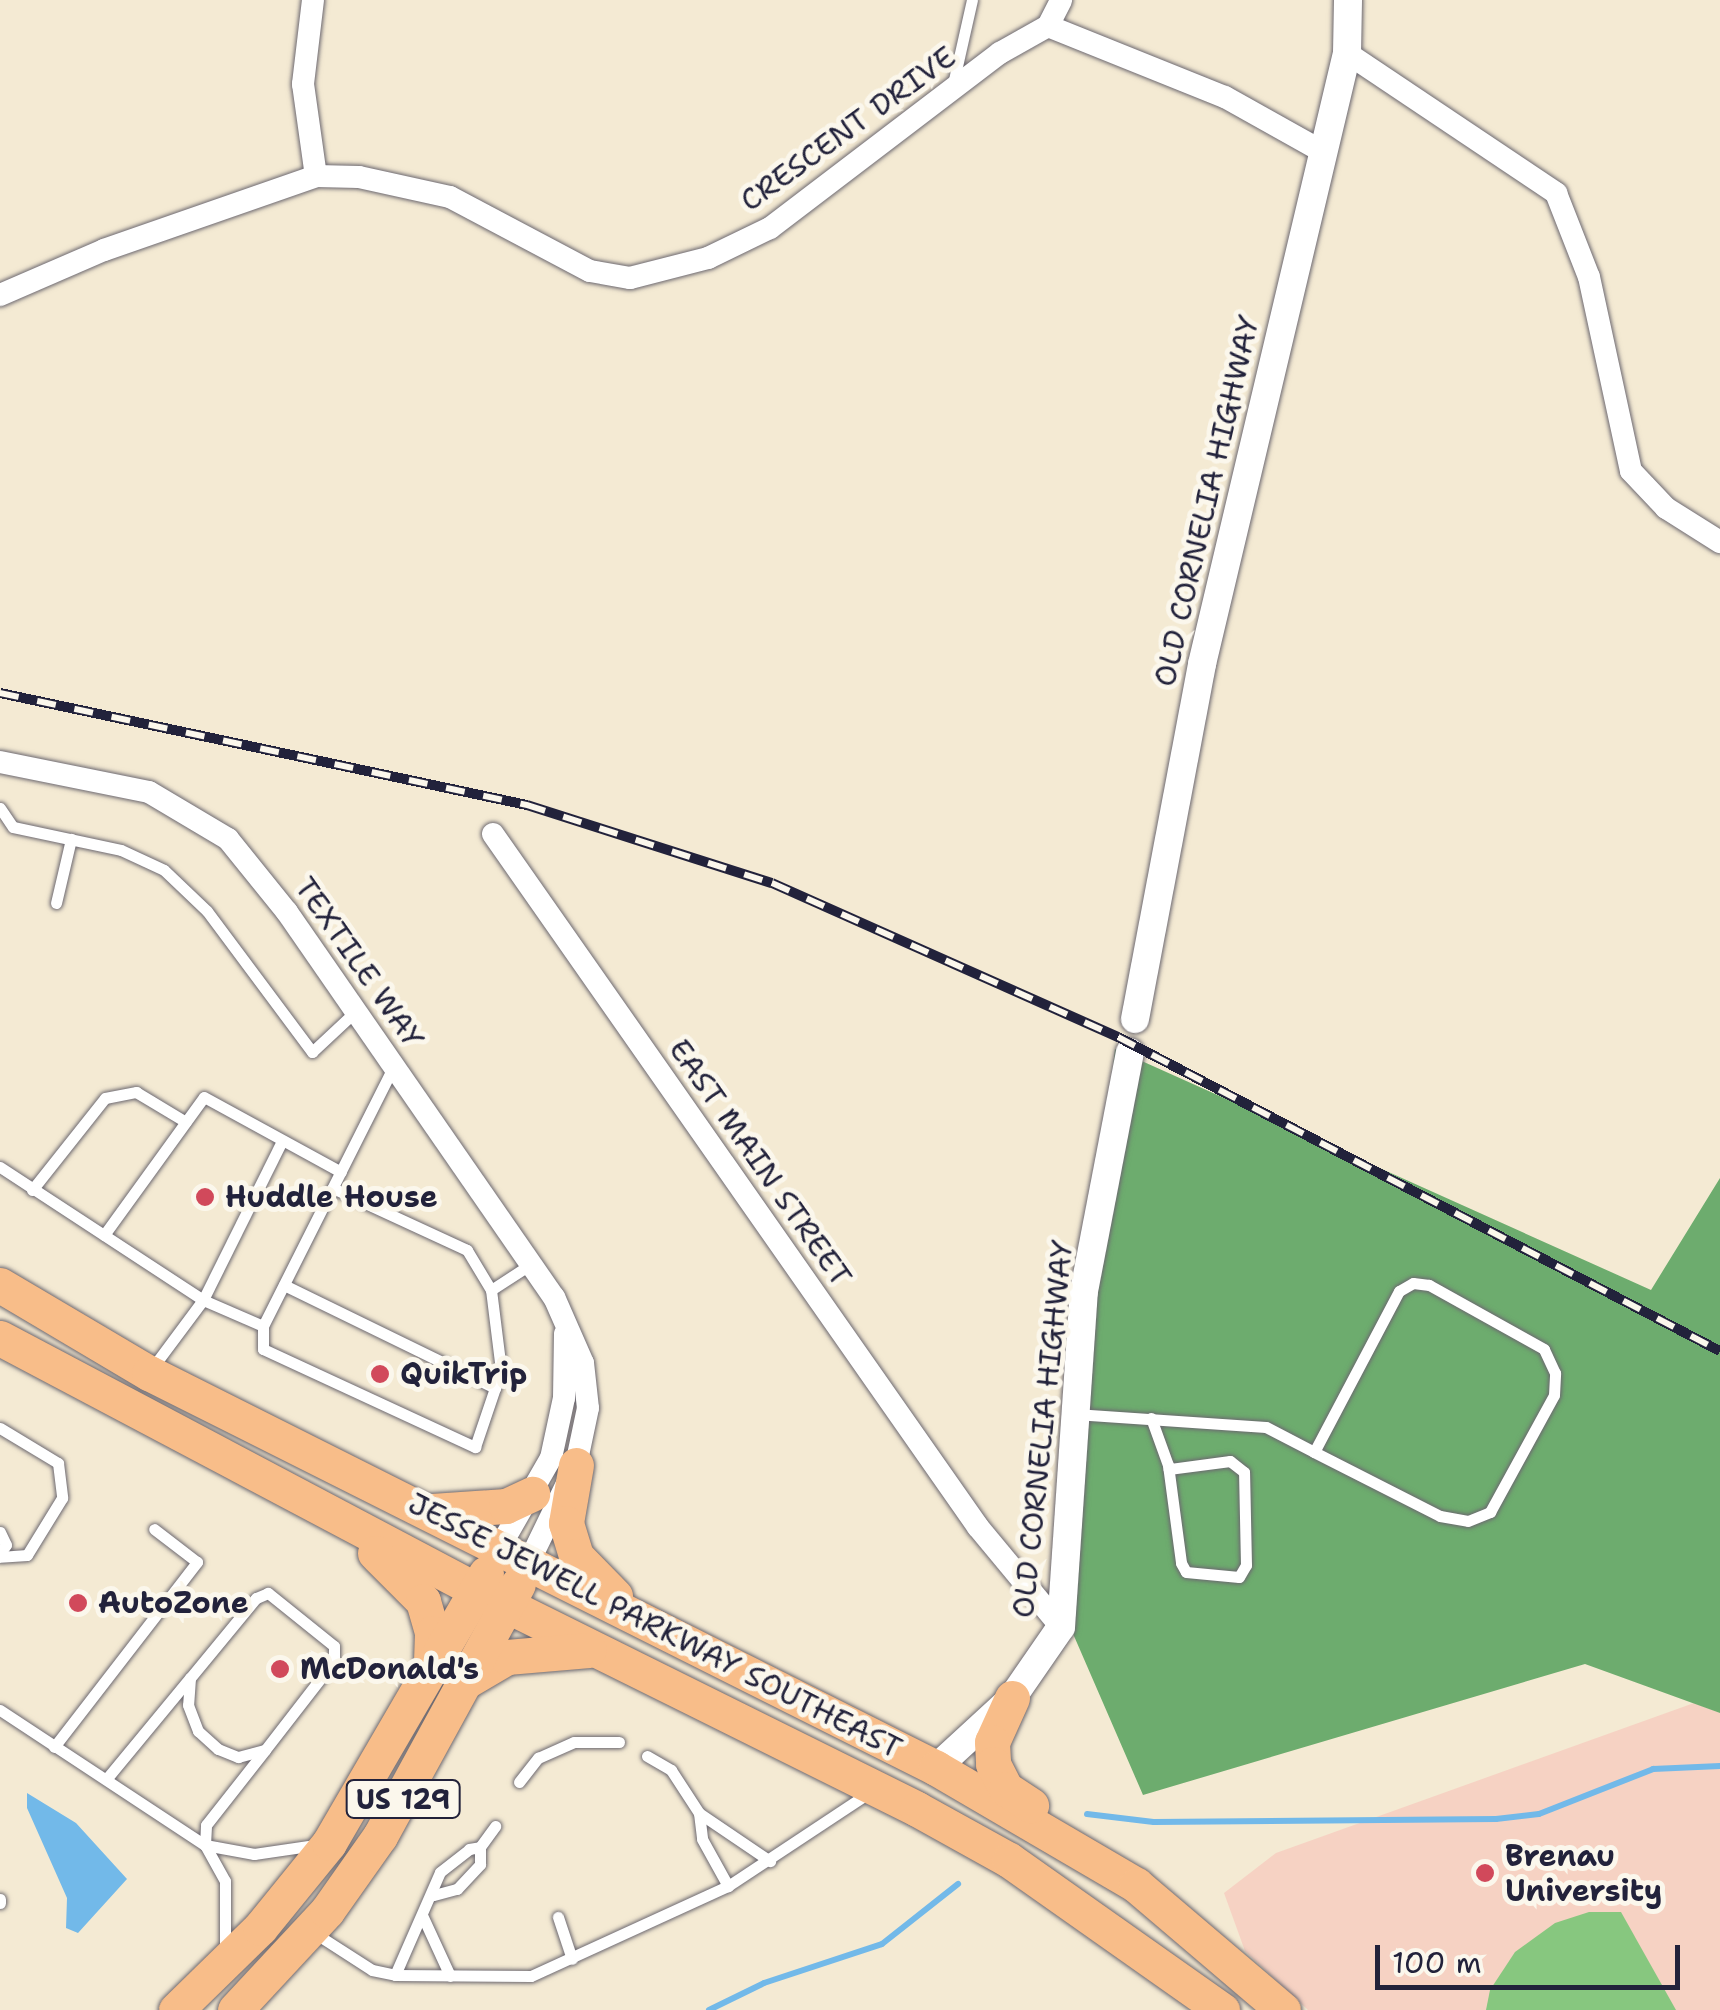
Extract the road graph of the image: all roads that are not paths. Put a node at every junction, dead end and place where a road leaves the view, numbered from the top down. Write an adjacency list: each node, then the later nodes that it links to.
1 (313, 0): 9 (street)
2 (972, 0): 7 (lane)
3 (1061, 0): 5 (street)
4 (1348, 0): 6 (street, OLD CORNELIA HIGHWAY)
5 (1048, 26): 7 (street, CRESCENT DRIVE); 8 (street)
6 (1347, 53): 8 (street, OLD CORNELIA HIGHWAY); 11 (street)
7 (952, 90): 9 (street, CRESCENT DRIVE)
8 (1320, 150): 18 (street, OLD CORNELIA HIGHWAY)
9 (316, 176): 10 (street, CRESCENT DRIVE)
10 (0, 295)
11 (1720, 542)
12 (0, 762): 17 (street, TEXTILE WAY)
13 (0, 808): 15 (lane)
14 (494, 834): 53 (street, EAST MAIN STREET)
15 (71, 839): 16 (lane); 17 (lane)
16 (56, 903)
17 (356, 1011): 20 (street, TEXTILE WAY)
18 (1135, 1019)
19 (1130, 1052): 38 (street, OLD CORNELIA HIGHWAY)
20 (394, 1066): 24 (lane); 28 (street, TEXTILE WAY)
21 (186, 1122): 22 (lane); 26 (lane); 27 (lane)
22 (282, 1141): 24 (lane); 32 (lane)
23 (0, 1167): 26 (lane)
24 (341, 1172): 25 (lane)
25 (333, 1188): 30 (lane); 31 (lane)
26 (32, 1190): 27 (lane)
27 (104, 1235): 32 (lane)
28 (531, 1264): 31 (lane); 34 (street, TEXTILE WAY)
29 (0, 1285): 36 (main road, JESSE JEWELL PARKWAY SOUTHEAST)
30 (284, 1285): 33 (lane); 37 (lane)
31 (491, 1290): 37 (lane)
32 (203, 1300): 33 (lane); 36 (lane)
33 (263, 1326): 37 (lane)
34 (565, 1330): 42 (street, TEXTILE WAY); 44 (street, TEXTILE WAY)
35 (0, 1338): 46 (main road, JESSE JEWELL PARKWAY SOUTHEAST)
36 (149, 1373): 45 (main road, JESSE JEWELL PARKWAY SOUTHEAST)
37 (495, 1388)
38 (1076, 1414): 39 (lane); 53 (street, OLD CORNELIA HIGHWAY)
39 (1151, 1418): 41 (lane); 43 (lane)
40 (0, 1428): 49 (lane)
41 (1314, 1452): 41 (lane)
42 (576, 1465): 50 (street, TEXTILE WAY); 52 (main road)
43 (1168, 1470): 43 (lane)
44 (532, 1494): 45 (main road); 50 (street, TEXTILE WAY)
45 (426, 1510): 50 (main road, JESSE JEWELL PARKWAY SOUTHEAST)
46 (333, 1517): 51 (main road, JESSE JEWELL PARKWAY SOUTHEAST); 55 (main road)
47 (154, 1529): 61 (lane)
48 (0, 1532): 49 (lane)
49 (0, 1555)
50 (513, 1557): 51 (main road); 52 (main road, JESSE JEWELL PARKWAY SOUTHEAST)
51 (492, 1598): 54 (main road, JESSE JEWELL PARKWAY SOUTHEAST); 55 (main road); 57 (main road, US 129)
52 (634, 1614): 64 (main road, JESSE JEWELL PARKWAY SOUTHEAST)
53 (1061, 1627): 58 (street, OLD CORNELIA HIGHWAY)
54 (600, 1651): 57 (main road); 67 (main road, JESSE JEWELL PARKWAY SOUTHEAST)
55 (431, 1673): 70 (main road, US 129)
56 (190, 1678): 62 (lane); 62 (lane); 65 (lane)
57 (468, 1680): 79 (main road, US 129)
58 (1012, 1698): 64 (street, OLD CORNELIA HIGHWAY); 73 (main road)
59 (0, 1710): 61 (lane)
60 (619, 1742): 66 (lane)
61 (54, 1747): 65 (lane)
62 (265, 1750): 71 (lane)
63 (648, 1756): 68 (lane)
64 (936, 1768): 73 (main road, JESSE JEWELL PARKWAY SOUTHEAST)
65 (108, 1777): 71 (lane)
66 (519, 1782)
67 (875, 1788): 74 (lane); 84 (main road, JESSE JEWELL PARKWAY SOUTHEAST)
68 (699, 1813): 74 (lane); 75 (lane)
69 (495, 1826): 72 (lane)
70 (329, 1842): 71 (lane); 81 (main road, US 129)
71 (205, 1845): 81 (lane)
72 (480, 1848): 76 (lane); 76 (lane)
73 (1082, 1852): 87 (main road, JESSE JEWELL PARKWAY SOUTHEAST)
74 (770, 1861): 75 (lane)
75 (728, 1886): 80 (lane)
76 (434, 1895): 77 (lane)
77 (422, 1914): 82 (lane); 83 (lane)
78 (558, 1917): 80 (lane)
79 (310, 1930): 82 (lane); 86 (main road, US 129)
80 (572, 1959): 83 (lane)
81 (222, 1968): 85 (main road, US 129)
82 (394, 1975): 83 (lane)
83 (450, 1976)
84 (1211, 2007)
85 (176, 2010)
86 (235, 2010)
87 (1282, 2010)

